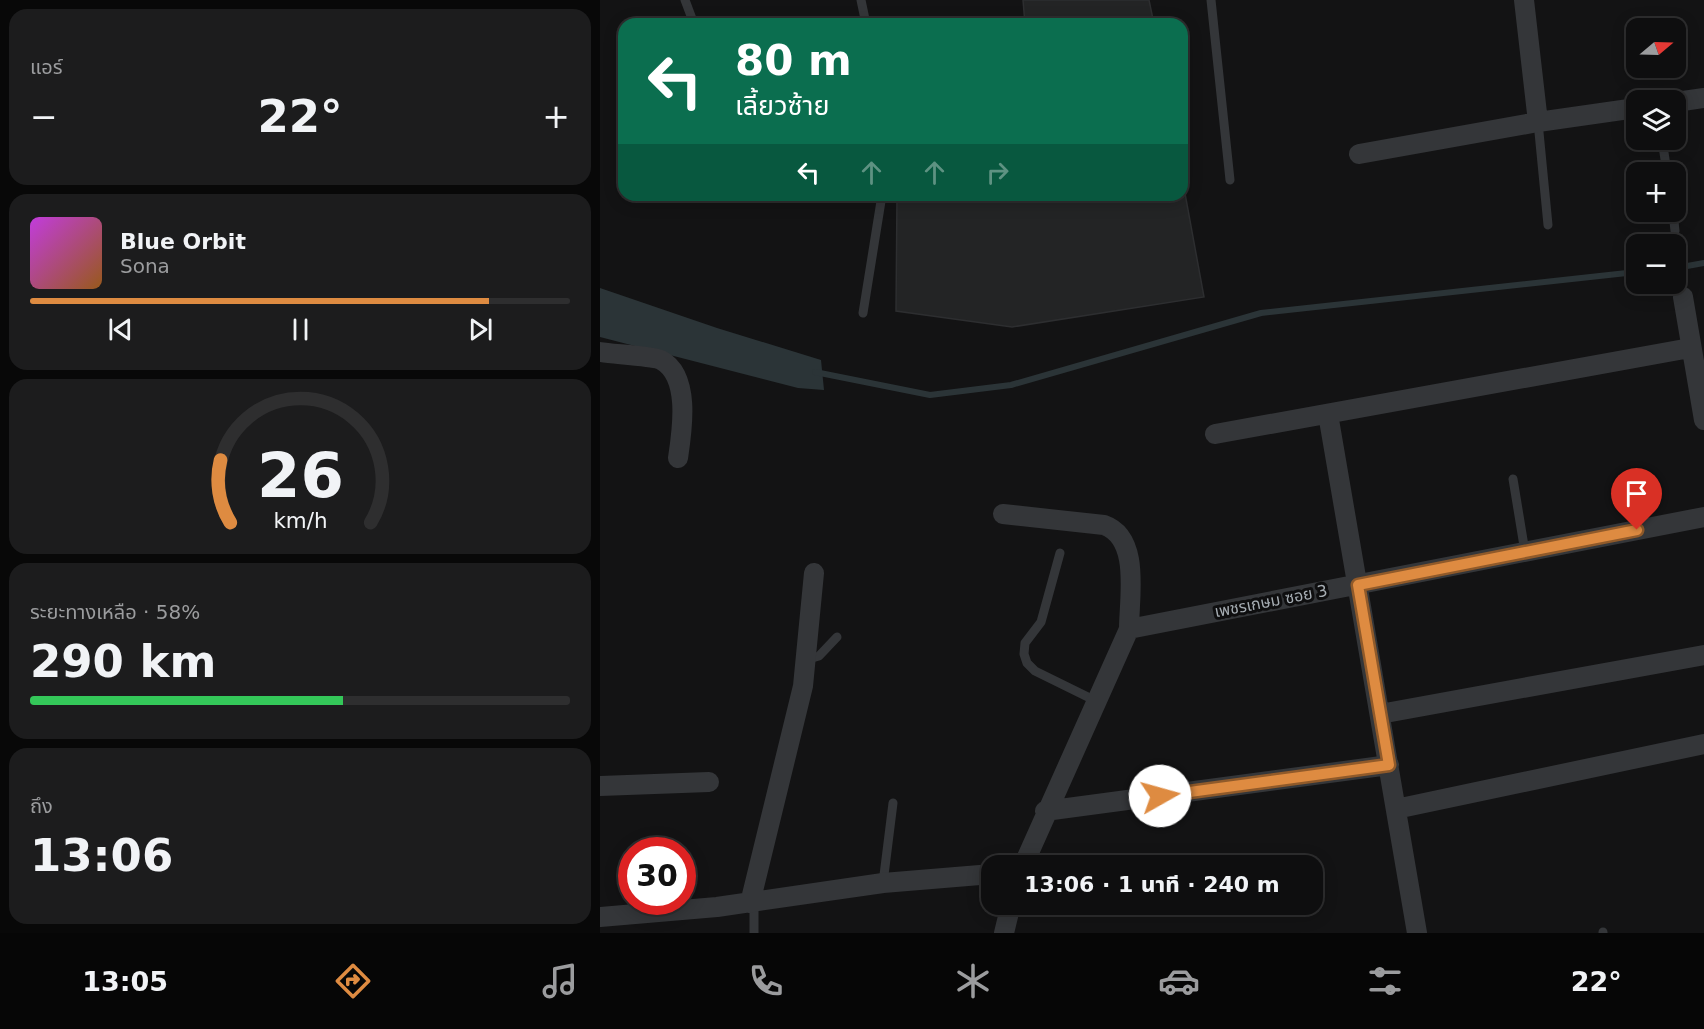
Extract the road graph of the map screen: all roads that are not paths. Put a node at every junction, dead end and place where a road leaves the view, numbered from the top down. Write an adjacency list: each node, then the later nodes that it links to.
1 (685, 0): 5 (lane)
2 (861, 0): 6 (lane)
3 (1211, 0): 12 (lane)
4 (1524, 0): 10 (street)
5 (692, 18)
6 (865, 18)
7 (1704, 98): 8 (street)
8 (1686, 101)
9 (1626, 109): 10 (street)
10 (1538, 122): 11 (street); 15 (lane)
11 (1359, 154)
12 (1230, 180)
13 (881, 201): 18 (lane)
14 (1675, 222): 16 (lane)
15 (1548, 225)
16 (1676, 231)
17 (1683, 297): 19 (street)
18 (862, 313)
19 (1690, 348): 21 (street); 22 (street)
20 (600, 352): 24 (street)
21 (1328, 414): 23 (street); 31 (street)
22 (1704, 420)
23 (1215, 434)
24 (678, 458)
25 (1513, 479): 28 (lane)
26 (1003, 514): 32 (street)
27 (1704, 517): 28 (street, เพชรเกษม ซอย 3)
28 (1525, 552): 31 (street, เพชรเกษม ซอย 3)
29 (1060, 554): 36 (lane)
30 (814, 573): 35 (street)
31 (1358, 585): 32 (street, เพชรเกษม ซอย 3); 37 (street)
32 (1129, 629): 36 (street)
33 (837, 638): 35 (lane)
34 (1704, 654): 37 (street)
35 (805, 660): 48 (street)
36 (1096, 701): 44 (street)
37 (1380, 714): 39 (street)
38 (1704, 744): 43 (street)
39 (1389, 765): 43 (street); 44 (street)
40 (709, 782): 41 (street)
41 (600, 786)
42 (893, 803): 47 (lane)
43 (1396, 808): 53 (street)
44 (1046, 811): 45 (street)
45 (1028, 855)
46 (981, 875): 47 (street)
47 (883, 883): 48 (street)
48 (752, 903): 50 (street); 51 (lane)
49 (1008, 915): 52 (street)
50 (600, 917)
51 (754, 933)
52 (1004, 933)
53 (1417, 933)

